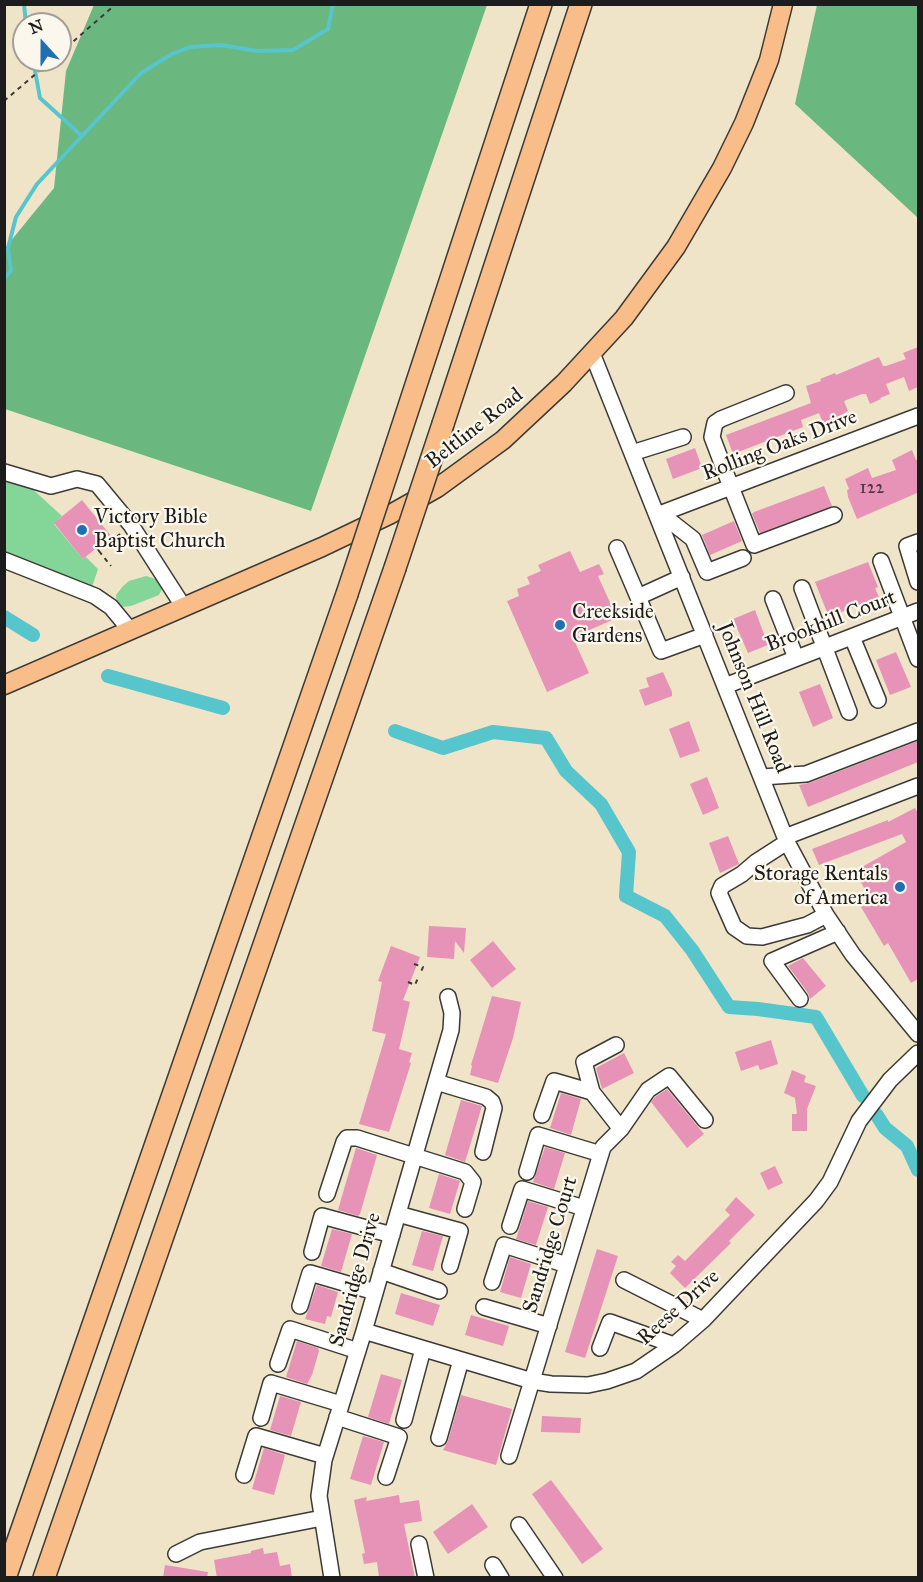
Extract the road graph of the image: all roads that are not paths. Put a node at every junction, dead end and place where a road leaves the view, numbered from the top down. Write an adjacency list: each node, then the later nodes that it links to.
1 (542, 4): 94 (highway, bridge)
2 (580, 4): 95 (highway, bridge)
3 (783, 4): 4 (main road, Beltline Road)
4 (592, 353): 8 (street, Johnson Hill Road); 23 (main road, Beltline Road)
5 (786, 393): 10 (street)
6 (918, 416): 10 (street, Rolling Oaks Drive)
7 (683, 436): 8 (street)
8 (632, 453): 11 (street, Johnson Hill Road)
9 (4, 472): 23 (street)
10 (731, 487): 11 (street, Rolling Oaks Drive); 12 (street)
11 (659, 515): 15 (street); 18 (street, Johnson Hill Road)
12 (834, 515)
13 (918, 542): 19 (street)
14 (617, 548): 21 (street)
15 (743, 558)
16 (4, 560): 26 (street)
17 (881, 561): 25 (street)
18 (682, 577): 21 (street); 27 (street, Johnson Hill Road)
19 (918, 582)
20 (802, 588): 29 (street)
21 (638, 597): 27 (street)
22 (773, 599): 30 (street)
23 (183, 606): 26 (main road, Beltline Road)
24 (918, 611): 25 (street, Brookhill Court)
25 (902, 618): 28 (street, Brookhill Court); 31 (street)
26 (130, 630): 32 (main road, Beltline Road)
27 (705, 635): 33 (street, Johnson Hill Road)
28 (852, 637): 29 (street, Brookhill Court); 34 (street)
29 (825, 647): 30 (street, Brookhill Court); 35 (street)
30 (796, 658): 33 (street, Brookhill Court)
31 (918, 659)
32 (6, 680)
33 (725, 686): 37 (street, Johnson Hill Road)
34 (878, 700)
35 (849, 712)
36 (918, 731): 37 (street)
37 (762, 777): 39 (street, Johnson Hill Road)
38 (918, 786): 39 (street)
39 (786, 839): 40 (street, Johnson Hill Road); 40 (street)
40 (826, 915): 41 (street, Johnson Hill Road)
41 (838, 932): 43 (street); 44 (street, Johnson Hill Road)
42 (448, 997): 47 (street, Sandridge Drive)
43 (800, 999)
44 (918, 1034)
45 (616, 1045): 48 (street)
46 (918, 1053): 72 (street, Reese Drive)
47 (436, 1082): 52 (street); 54 (street, Sandridge Drive)
48 (592, 1092): 49 (street); 51 (street)
49 (542, 1115)
50 (705, 1120): 51 (street, Sandridge Court)
51 (621, 1129): 53 (street, Sandridge Court)
52 (483, 1152)
53 (601, 1154): 55 (street); 57 (street, Sandridge Court)
54 (415, 1156): 56 (street); 58 (street); 59 (street, Sandridge Drive)
55 (527, 1172)
56 (327, 1194)
57 (584, 1208): 60 (street); 63 (street, Sandridge Court)
58 (465, 1209)
59 (398, 1214): 61 (street, Sandridge Drive); 64 (street)
60 (510, 1226)
61 (392, 1235): 62 (street); 65 (street, Sandridge Drive)
62 (312, 1252)
63 (567, 1265): 67 (street); 73 (street, Sandridge Court)
64 (450, 1266)
65 (381, 1271): 68 (street); 69 (street, Sandridge Drive)
66 (624, 1280): 72 (street)
67 (492, 1282)
68 (439, 1291)
69 (375, 1292): 70 (street); 74 (street, Sandridge Drive)
70 (300, 1306)
71 (484, 1307): 73 (street)
72 (703, 1320): 75 (street, Reese Drive)
73 (549, 1326): 81 (street, Sandridge Court)
74 (364, 1331): 77 (street, Reese Drive); 78 (street, Sandridge Drive)
75 (674, 1345): 76 (street); 81 (street, Reese Drive)
76 (600, 1348)
77 (423, 1349): 79 (street, Reese Drive); 84 (street)
78 (358, 1351): 80 (street); 82 (street, Sandridge Drive)
79 (461, 1360): 81 (street, Reese Drive); 85 (street)
80 (278, 1365)
81 (532, 1381): 87 (street, Sandridge Court)
82 (339, 1411): 83 (street); 86 (street, Sandridge Drive); 89 (street)
83 (261, 1418)
84 (404, 1420)
85 (439, 1438)
86 (325, 1456): 88 (street); 90 (street, Sandridge Drive)
87 (509, 1456)
88 (244, 1475)
89 (386, 1477)
90 (322, 1518): 93 (street); 96 (street, Sandridge Drive)
91 (519, 1525): 98 (street)
92 (419, 1544): 97 (street)
93 (176, 1554)
94 (5, 1578)
95 (44, 1578)
96 (332, 1578)
97 (426, 1578)
98 (555, 1578)

